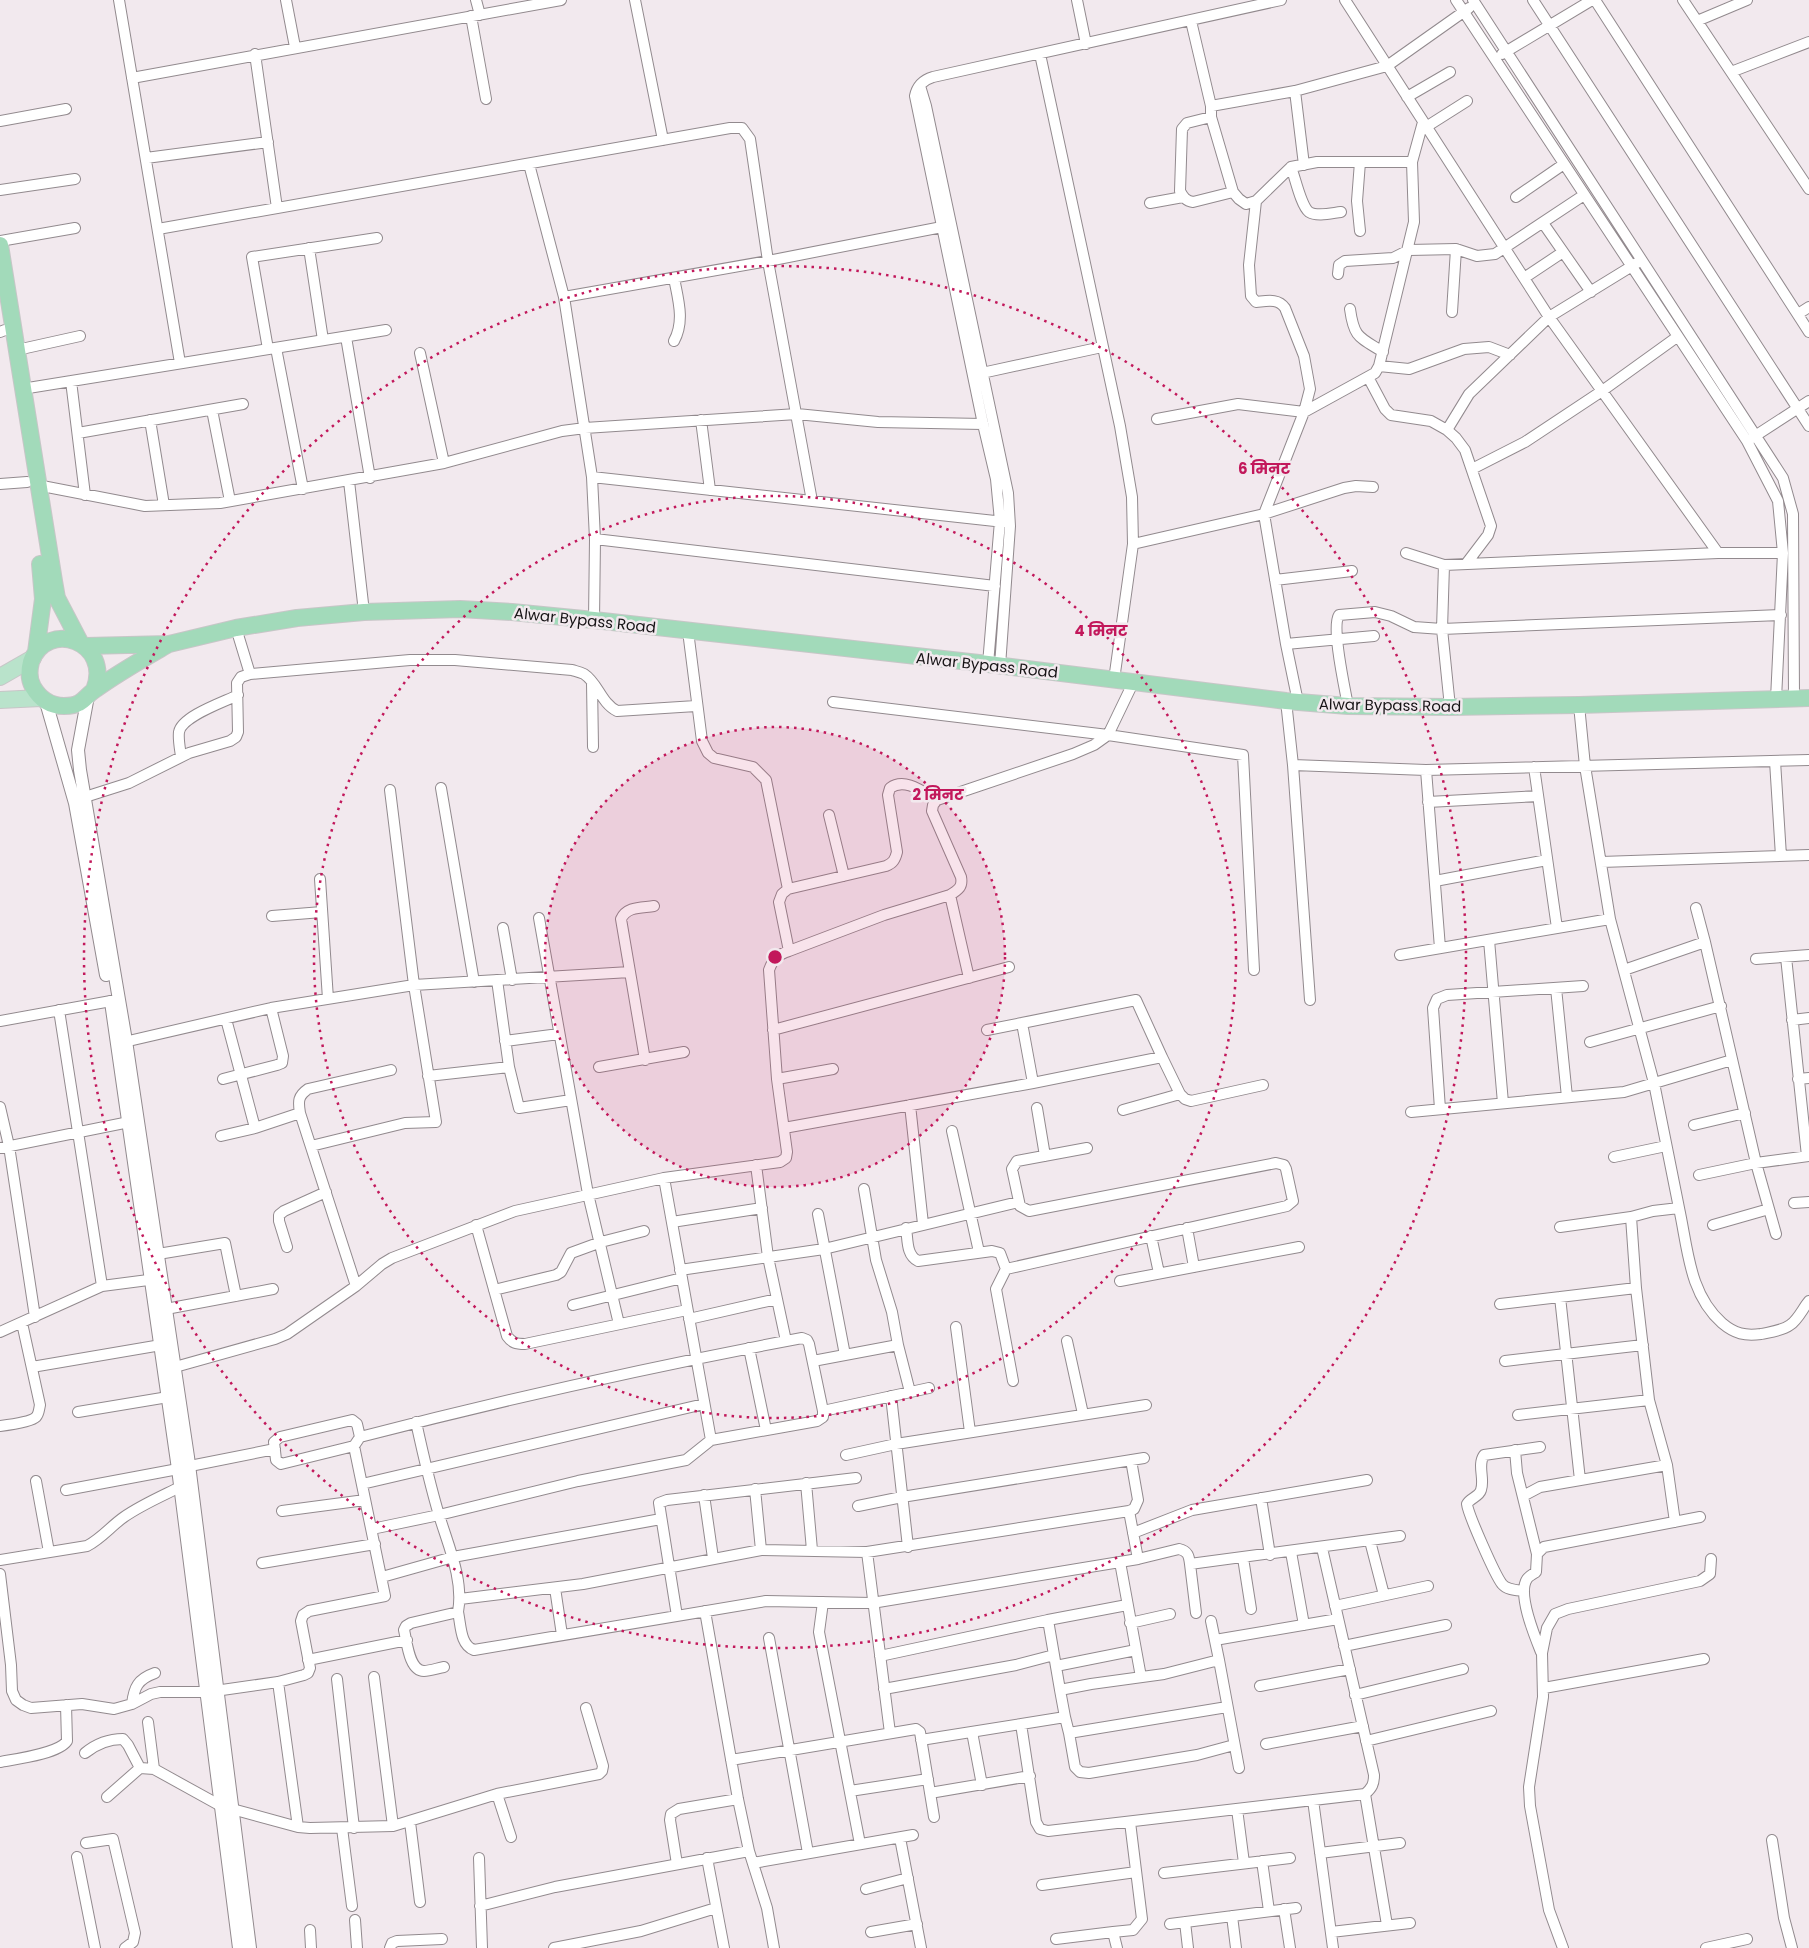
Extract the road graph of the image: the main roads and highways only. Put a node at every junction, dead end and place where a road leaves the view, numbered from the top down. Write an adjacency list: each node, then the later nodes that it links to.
1 (0, 245): 4 (highway)
2 (0, 294): 3 (highway)
3 (3, 331): 4 (highway)
4 (32, 483): 6 (highway); 7 (highway)
5 (169, 644): 6 (highway); 9 (highway); 10 (highway, Alwar Bypass Road)
6 (83, 645): 7 (highway); 9 (highway)
7 (35, 655): 8 (main road); 12 (highway)
8 (0, 677)
9 (91, 693): 12 (highway)
10 (1802, 698)
11 (0, 700): 12 (main road)
12 (44, 700)

